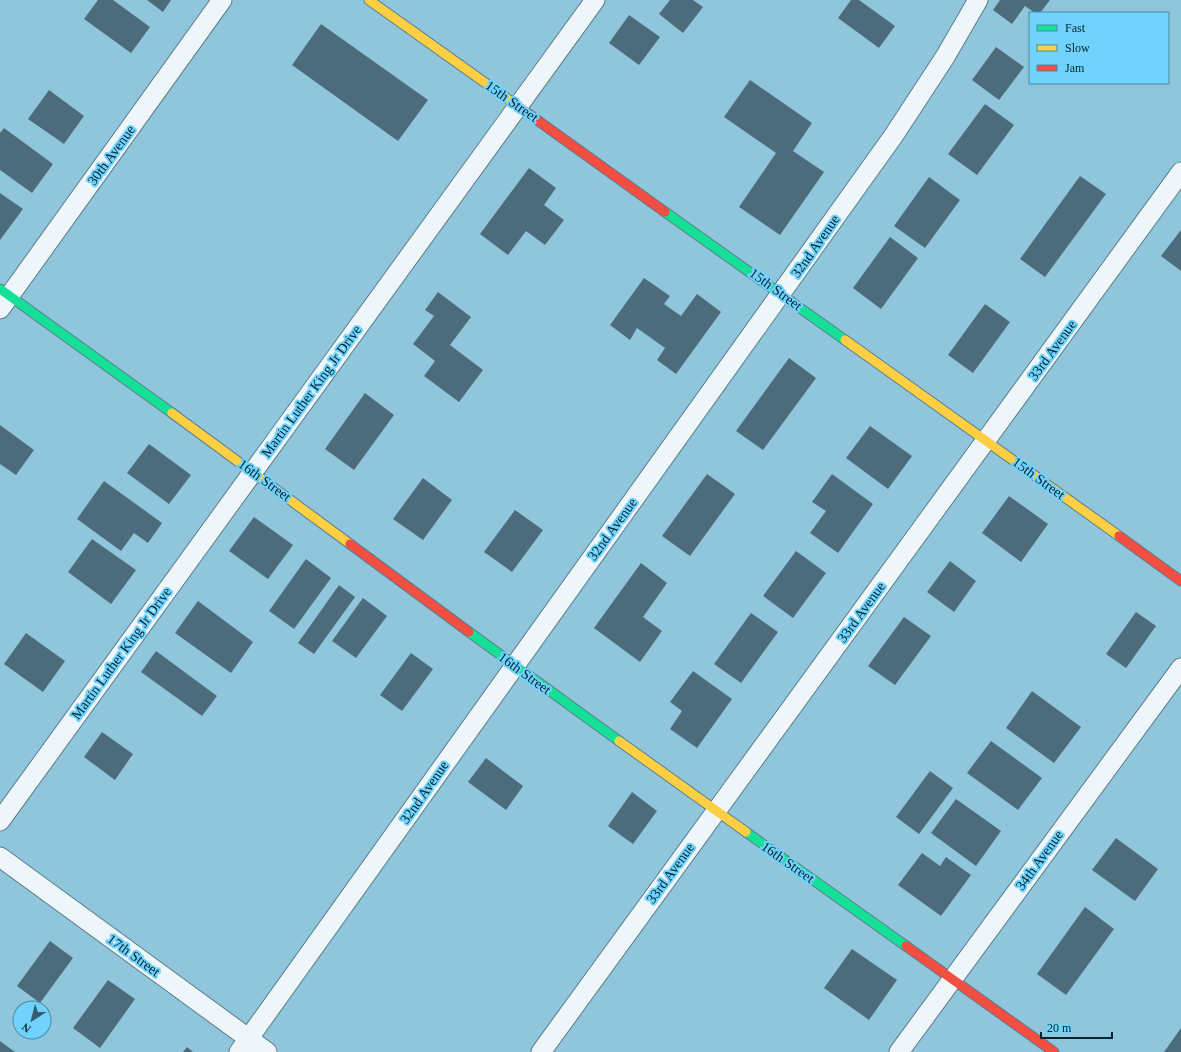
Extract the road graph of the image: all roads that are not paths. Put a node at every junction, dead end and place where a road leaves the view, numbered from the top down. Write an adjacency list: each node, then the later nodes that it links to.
1 (222, 0): 8 (street, 30th Avenue)
2 (369, 0): 5 (street, 15th Street)
3 (595, 0): 5 (street, Martin Luther King Jr Drive)
4 (978, 0): 7 (street, 32nd Avenue)
5 (519, 107): 7 (street, 15th Street); 10 (street, Martin Luther King Jr Drive)
6 (1181, 172): 9 (street, 33rd Avenue)
7 (781, 293): 9 (street, 15th Street); 12 (street, 32nd Avenue)
8 (3, 298): 10 (street, 16th Street)
9 (986, 440): 11 (street, 15th Street); 14 (street, 33rd Avenue)
10 (252, 471): 12 (street, 16th Street); 15 (street, Martin Luther King Jr Drive)
11 (1181, 581)
12 (515, 665): 14 (street, 16th Street); 18 (street, 32nd Avenue)
13 (1181, 668): 17 (street, 34th Avenue)
14 (715, 810): 17 (street, 16th Street); 20 (street, 33rd Avenue)
15 (0, 821)
16 (0, 857): 18 (street, 17th Street)
17 (952, 978): 21 (street, 34th Avenue); 22 (street, 16th Street)
18 (244, 1045): 19 (street, 17th Street)
19 (267, 1052)
20 (541, 1052)
21 (899, 1052)
22 (1054, 1052)

